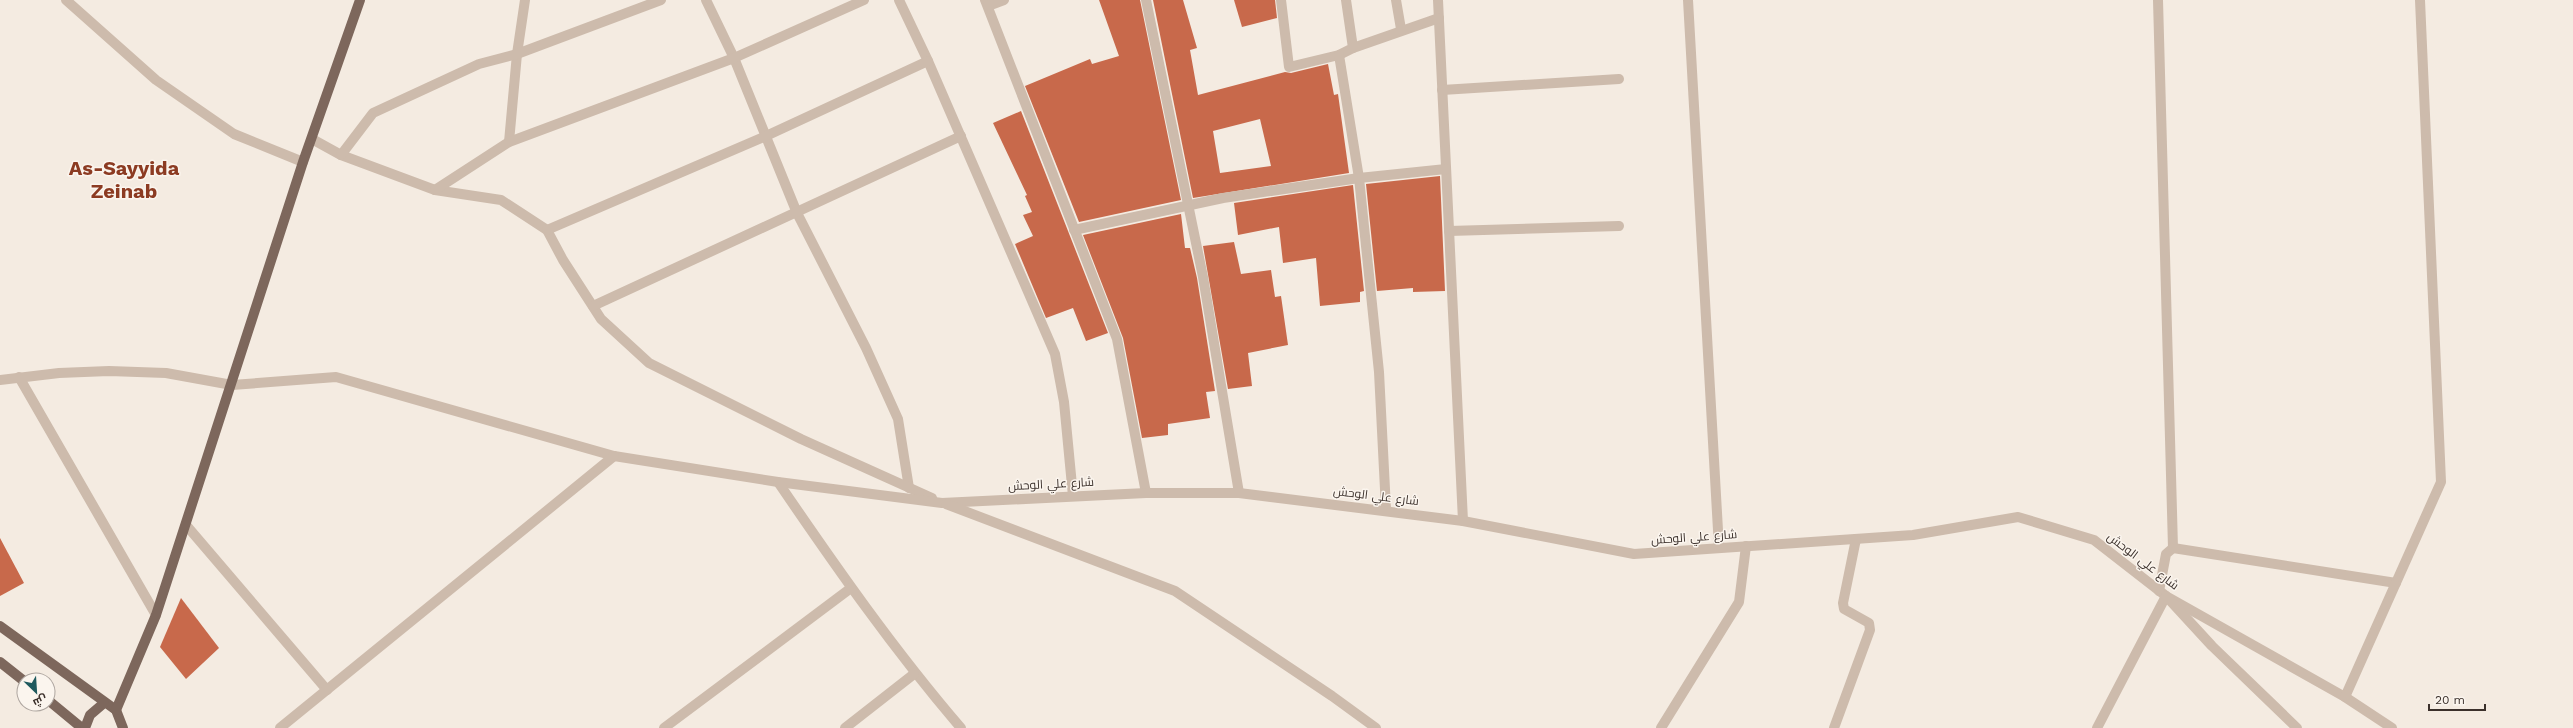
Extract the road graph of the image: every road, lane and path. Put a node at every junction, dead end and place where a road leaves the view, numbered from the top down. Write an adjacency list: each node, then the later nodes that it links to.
1 (66, 0): 32 (street)
2 (360, 0): 29 (main road)
3 (524, 0): 21 (street)
4 (661, 0): 21 (street)
5 (706, 0): 23 (street)
6 (864, 0): 23 (street)
7 (900, 0): 24 (street)
8 (1004, 0): 17 (street)
9 (1146, 0): 36 (street)
10 (1281, 0): 22 (street)
11 (1346, 0): 20 (street)
12 (1396, 0): 19 (street)
13 (1438, 0): 18 (street)
14 (1688, 0): 58 (street)
15 (2158, 0): 59 (street)
16 (2420, 0): 60 (street)
17 (987, 3): 40 (street)
18 (1439, 18): 19 (street); 26 (street)
19 (1401, 29): 20 (street)
20 (1353, 48): 22 (street)
21 (517, 54): 30 (street); 31 (street)
22 (1339, 55): 34 (street)
23 (734, 58): 27 (street); 30 (street)
24 (928, 61): 27 (street); 28 (street)
25 (1619, 79): 26 (street)
26 (1442, 90): 33 (street)
27 (766, 136): 37 (street); 39 (street)
28 (961, 136): 37 (street); 51 (street)
29 (312, 139): 31 (street); 32 (main road)
30 (509, 142): 35 (street)
31 (341, 155): 35 (street)
32 (303, 162): 45 (main road)
33 (1446, 169): 34 (street); 41 (street)
34 (1359, 178): 36 (street); 53 (street)
35 (435, 190): 39 (street)
36 (1190, 205): 40 (street); 50 (street)
37 (797, 213): 42 (street); 48 (street)
38 (1618, 226): 41 (street)
39 (547, 230): 42 (street)
40 (1074, 230): 49 (street)
41 (1449, 231): 54 (street)
42 (593, 306): 48 (street)
43 (19, 377): 44 (street); 45 (street); 63 (street)
44 (0, 380)
45 (232, 385): 46 (street); 55 (main road)
46 (614, 456): 47 (street); 68 (street)
47 (778, 482): 52 (street); 61 (street)
48 (909, 488): 52 (street)
49 (1146, 493): 50 (street, شارع علي الوحش); 51 (street, شارع علي الوحش)
50 (1239, 493): 53 (street, شارع علي الوحش)
51 (1073, 496): 52 (street, شارع علي الوحش)
52 (942, 503): 79 (street)
53 (1386, 509): 54 (street, شارع علي الوحش)
54 (1463, 521): 58 (street, شارع علي الوحش)
55 (186, 525): 63 (main road); 68 (street)
56 (1856, 539): 57 (street, شارع علي الوحش); 62 (street, شارع علي الوحش); 81 (street)
57 (1746, 546): 58 (street, شارع علي الوحش); 80 (street)
58 (1719, 548)
59 (2173, 548): 60 (street); 62 (street)
60 (2396, 583): 69 (street)
61 (851, 588): 66 (street); 76 (street)
62 (2163, 594): 69 (street, شارع علي الوحش); 82 (street); 83 (street)
63 (156, 615): 72 (main road)
64 (0, 626): 70 (main road)
65 (0, 662): 67 (main road)
66 (914, 674): 77 (street); 78 (street)
67 (16, 675)
68 (327, 690): 75 (street)
69 (2345, 697): 84 (street, شارع علي الوحش)
70 (104, 703): 72 (main road); 73 (main road)
71 (56, 706): 73 (main road)
72 (116, 710): 74 (main road)
73 (83, 728)
74 (123, 728)
75 (280, 728)
76 (664, 728)
77 (844, 728)
78 (961, 728)
79 (1376, 728)
80 (1661, 728)
81 (1834, 728)
82 (2097, 728)
83 (2298, 728)
84 (2392, 728)

